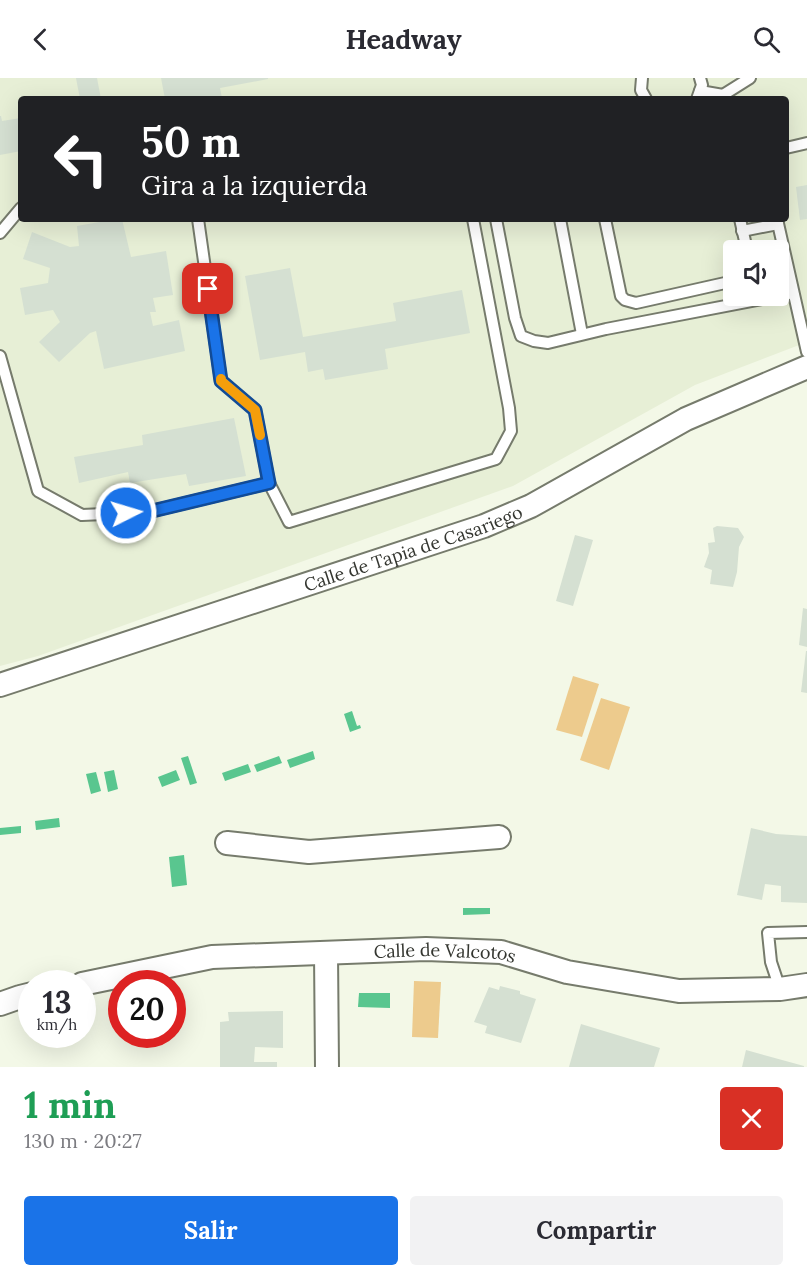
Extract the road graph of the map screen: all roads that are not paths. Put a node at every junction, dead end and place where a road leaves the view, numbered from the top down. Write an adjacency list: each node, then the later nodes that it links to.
1 (642, 78): 5 (lane)
2 (700, 78): 4 (lane)
3 (750, 78): 6 (lane)
4 (698, 95)
5 (644, 96)
6 (726, 96)
7 (807, 143): 8 (lane)
8 (789, 147)
9 (18, 212): 19 (lane)
10 (198, 222): 29 (lane)
11 (474, 222): 29 (lane)
12 (497, 222): 25 (lane)
13 (561, 222): 25 (lane)
14 (606, 222): 22 (lane)
15 (740, 222): 18 (lane)
16 (774, 222): 18 (lane)
17 (778, 222): 21 (lane)
18 (742, 231): 20 (lane)
19 (0, 233)
20 (744, 240)
21 (780, 240)
22 (723, 283)
23 (789, 284): 24 (lane)
24 (793, 293): 25 (lane); 26 (lane)
25 (582, 334)
26 (807, 352)
27 (0, 356): 29 (lane)
28 (807, 367): 30 (street, Calle de Tapia de Casariego)
29 (269, 483)
30 (0, 685)
31 (499, 837): 32 (street)
32 (227, 843)
33 (807, 932): 37 (lane)
34 (326, 953): 35 (street, Calle de Valcotos); 37 (street, Calle de Valcotos); 40 (street)
35 (96, 981)
36 (807, 985): 37 (street, Calle de Valcotos)
37 (780, 989)
38 (18, 998): 39 (street)
39 (0, 1004)
40 (327, 1067)

